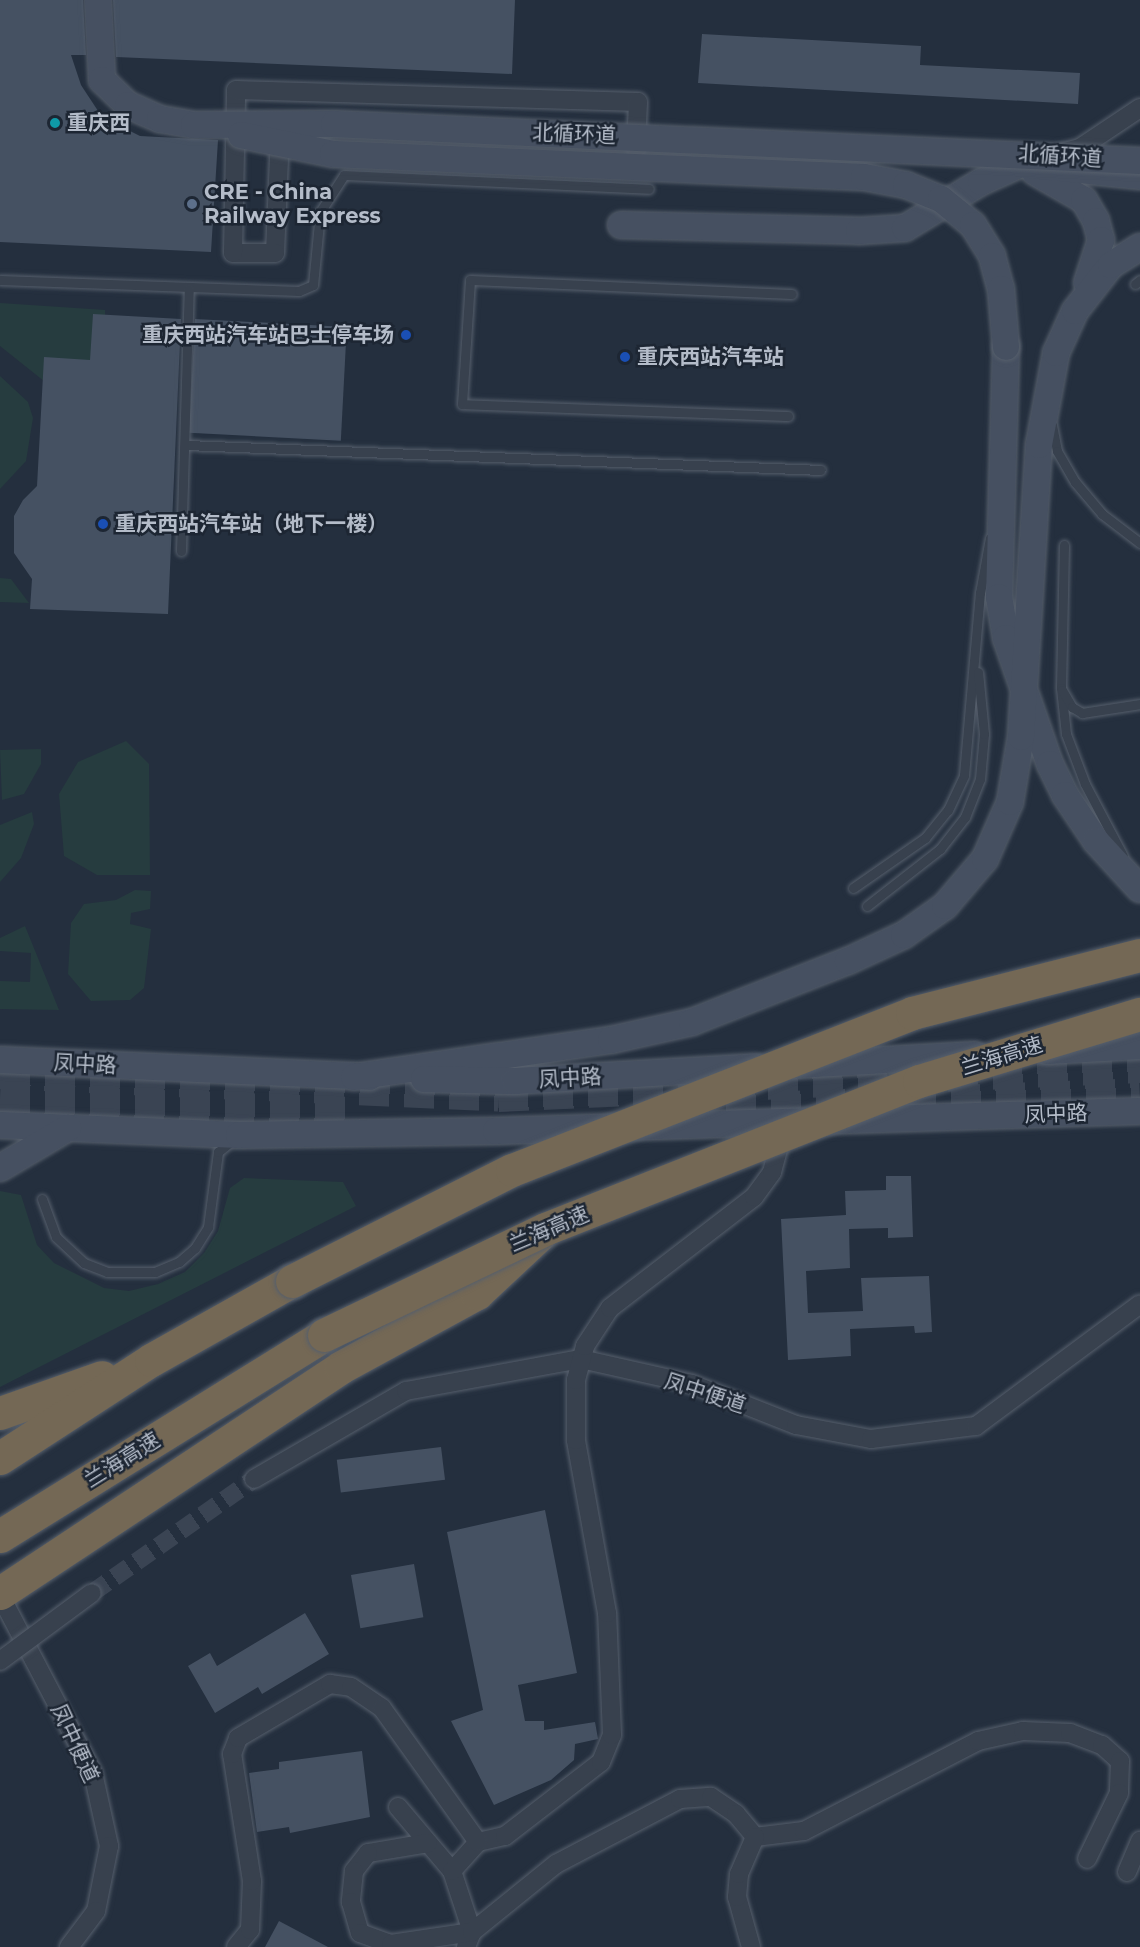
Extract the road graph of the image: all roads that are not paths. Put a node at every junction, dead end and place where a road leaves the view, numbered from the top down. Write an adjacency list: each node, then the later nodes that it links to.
1 (98, 0): 3 (main road, 北循环道, bridge)
2 (1140, 108): 6 (street)
3 (194, 125): 5 (main road, 北循环道, bridge); 19 (main road, bridge)
4 (636, 148): 4 (street); 6 (street)
5 (1140, 162)
6 (1021, 164): 7 (main road); 9 (main road); 14 (main road)
7 (1140, 176)
8 (649, 189): 12 (lane)
9 (621, 225)
10 (1140, 247): 14 (main road)
11 (0, 280): 12 (lane)
12 (189, 288): 17 (lane)
13 (792, 294): 16 (lane)
14 (1075, 311): 15 (main road)
15 (1046, 399): 20 (lane); 24 (main road)
16 (788, 416)
17 (186, 445): 18 (lane); 22 (lane)
18 (821, 470)
19 (1002, 470): 23 (lane); 24 (main road)
20 (1140, 543)
21 (1064, 544): 25 (lane)
22 (181, 551)
23 (975, 642): 27 (lane); 29 (lane)
24 (1025, 685): 28 (main road); 34 (main road)
25 (1061, 688): 26 (lane); 28 (lane)
26 (1140, 704)
27 (853, 888)
28 (1140, 888)
29 (867, 906)
30 (1140, 955): 45 (highway, bridge)
31 (1140, 1014): 42 (highway, 兰海高速, bridge)
32 (1140, 1046): 34 (main road, 凤中路)
33 (0, 1060): 34 (main road, 凤中路)
34 (354, 1077)
35 (1140, 1111): 36 (main road, 凤中路)
36 (785, 1122): 39 (main road, 凤中路); 44 (street)
37 (0, 1125): 38 (main road, 凤中路)
38 (68, 1128): 39 (main road, 凤中路); 40 (main road)
39 (239, 1135): 41 (lane)
40 (0, 1168)
41 (42, 1199)
42 (545, 1229): 49 (highway, 兰海高速, bridge); 51 (highway)
43 (1140, 1304): 44 (street, 凤中便道)
44 (581, 1359): 48 (street, 凤中便道); 56 (street)
45 (151, 1360): 46 (highway); 47 (highway)
46 (0, 1413)
47 (0, 1458)
48 (254, 1479)
49 (11, 1529)
50 (92, 1593): 52 (street, bridge)
51 (0, 1594): 62 (street, 凤中便道)
52 (0, 1661)
53 (398, 1807): 57 (street)
54 (755, 1837): 58 (street); 61 (street); 64 (street)
55 (1140, 1841): 60 (street)
56 (478, 1842): 59 (street); 63 (street)
57 (428, 1843): 59 (street); 61 (street)
58 (1087, 1859)
59 (452, 1871): 61 (street)
60 (1127, 1872)
61 (469, 1939)
62 (69, 1947)
63 (236, 1947)
64 (751, 1947)

